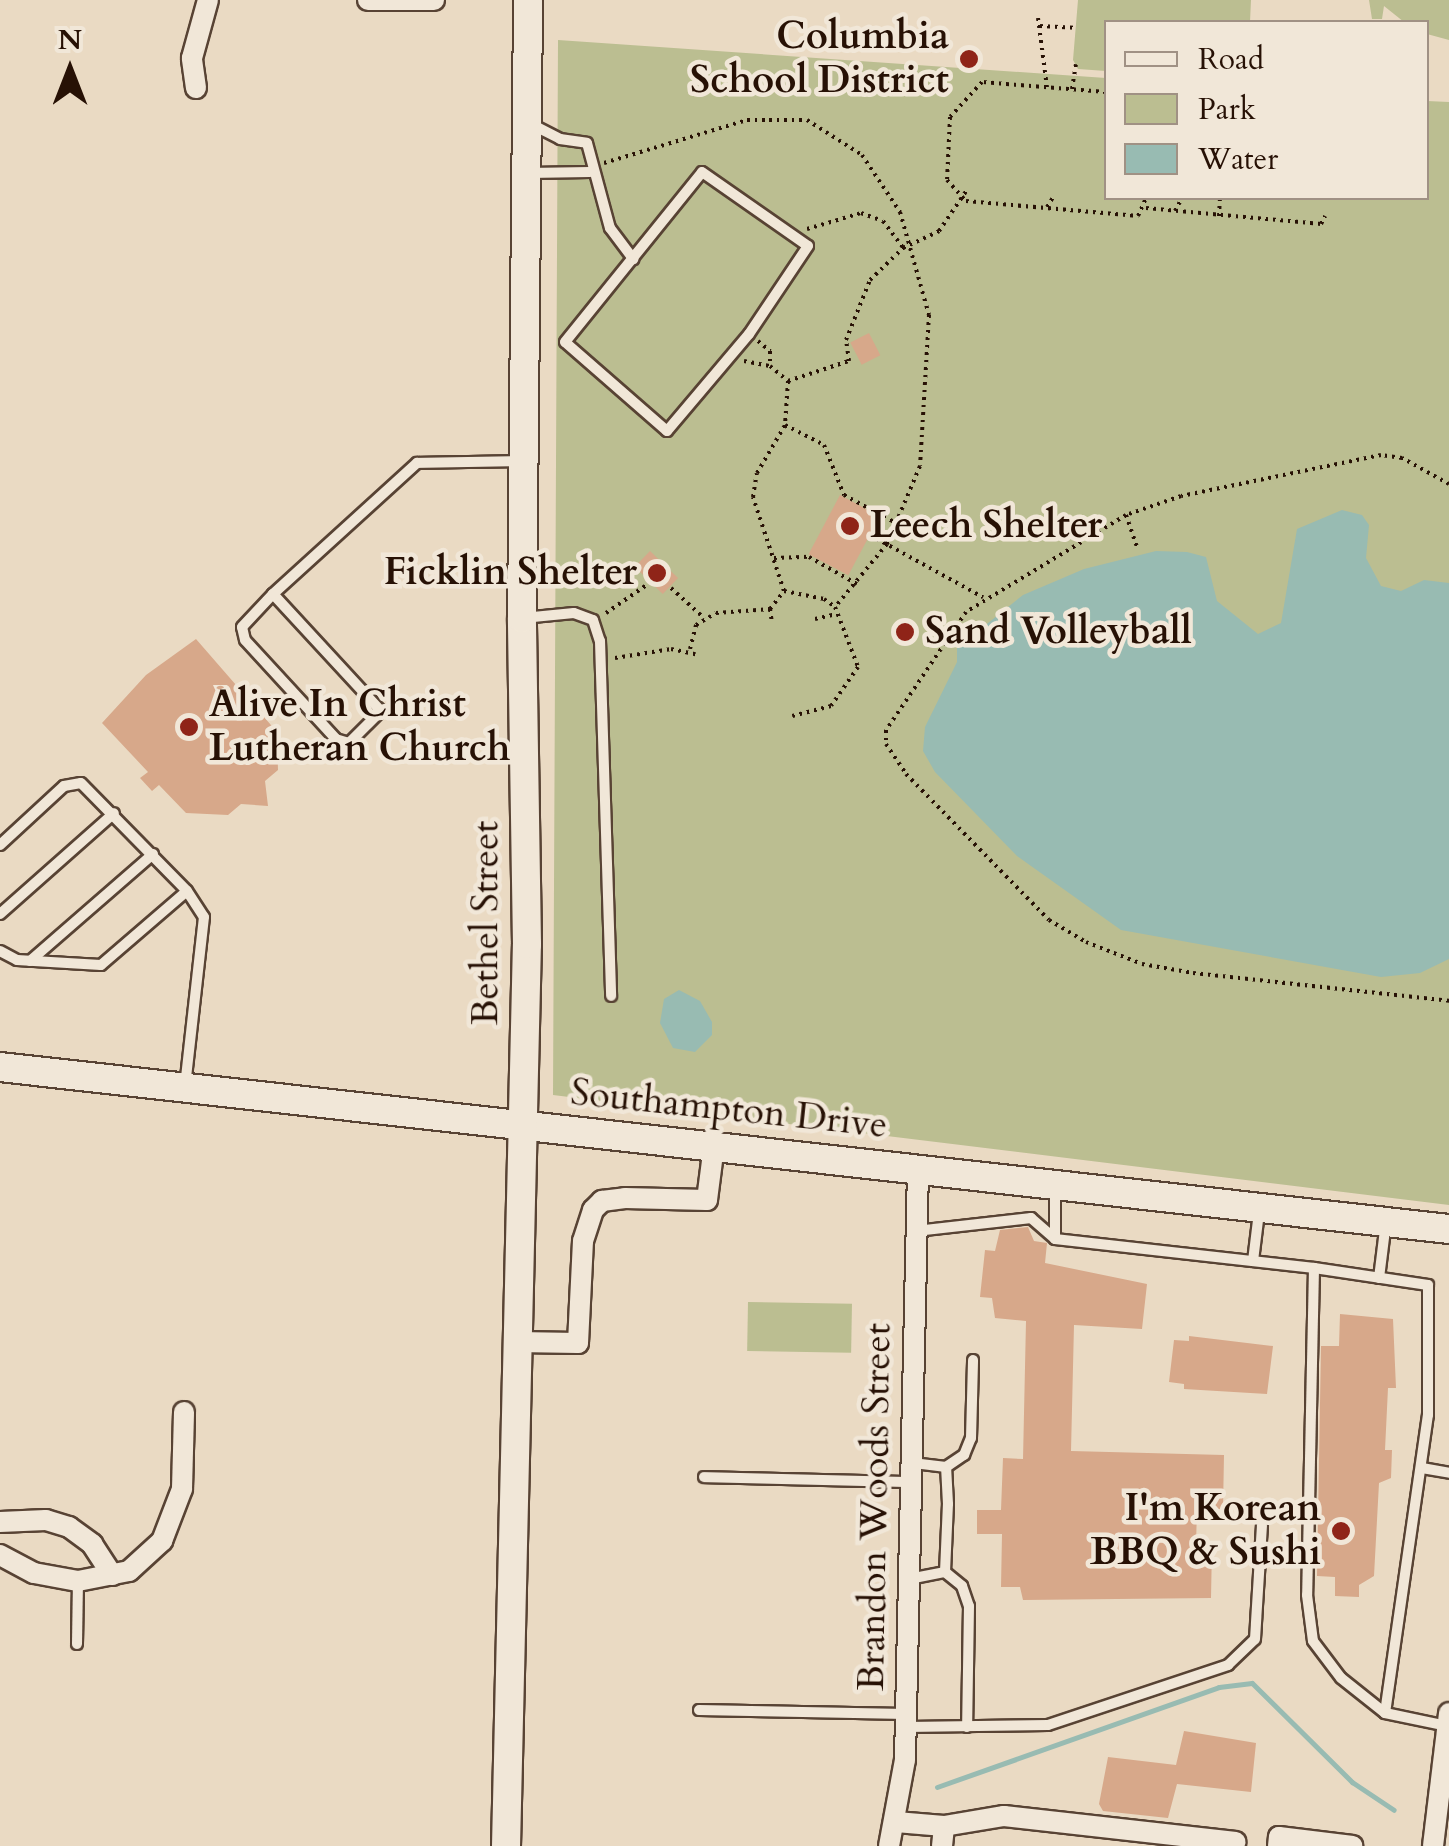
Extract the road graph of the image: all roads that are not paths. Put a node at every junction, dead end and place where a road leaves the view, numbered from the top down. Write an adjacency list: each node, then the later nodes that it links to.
1 (208, 0): 5 (street)
2 (368, 0): 3 (street)
3 (434, 0)
4 (528, 0): 6 (street, Bethel Street)
5 (196, 88)
6 (528, 122): 7 (lane); 8 (street, Bethel Street)
7 (590, 170): 8 (lane); 9 (lane)
8 (528, 174): 10 (street, Bethel Street)
9 (633, 259): 9 (lane)
10 (526, 461): 11 (lane); 12 (street, Bethel Street)
11 (274, 594): 11 (lane)
12 (522, 618): 20 (lane); 23 (street, Bethel Street)
13 (114, 812): 14 (lane); 15 (lane); 17 (lane)
14 (0, 845)
15 (153, 854): 16 (lane); 19 (lane)
16 (187, 891): 19 (lane); 22 (lane)
17 (0, 914)
18 (0, 951): 19 (lane)
19 (30, 962)
20 (610, 996)
21 (0, 1067): 22 (street, Southampton Drive)
22 (185, 1087): 23 (street, Southampton Drive)
23 (521, 1124): 24 (street, Southampton Drive); 35 (street, Bethel Street)
24 (714, 1145): 25 (street, Southampton Drive); 35 (street)
25 (918, 1167): 26 (street, Southampton Drive); 30 (street, Brandon Woods Street)
26 (1055, 1182): 27 (street, Southampton Drive); 31 (lane)
27 (1260, 1205): 28 (street, Southampton Drive); 32 (lane)
28 (1386, 1221): 29 (street, Southampton Drive); 34 (lane)
29 (1449, 1229)
30 (916, 1231): 31 (lane); 40 (street, Brandon Woods Street)
31 (1055, 1239): 32 (lane)
32 (1252, 1261): 33 (lane)
33 (1314, 1268): 34 (lane); 52 (lane)
34 (1379, 1278): 39 (lane)
35 (518, 1342): 60 (street, Bethel Street)
36 (972, 1360): 38 (lane)
37 (184, 1412): 47 (street)
38 (946, 1466): 40 (lane); 46 (lane)
39 (1422, 1468): 41 (lane); 52 (lane)
40 (911, 1472): 42 (lane); 48 (street, Brandon Woods Street)
41 (1449, 1473)
42 (704, 1477)
43 (0, 1522): 47 (street)
44 (1262, 1525): 55 (lane)
45 (0, 1555): 49 (street)
46 (946, 1572): 48 (lane); 55 (lane)
47 (112, 1574): 49 (street)
48 (908, 1579): 54 (street, Brandon Woods Street)
49 (78, 1581): 50 (lane)
50 (77, 1644)
51 (699, 1710): 54 (lane)
52 (1385, 1714): 53 (lane)
53 (1448, 1720): 65 (street)
54 (906, 1721): 55 (lane); 56 (street, Brandon Woods Street)
55 (967, 1727)
56 (896, 1822): 58 (street); 61 (street, Brandon Woods Street)
57 (1062, 1823): 58 (street); 59 (street); 62 (street)
58 (943, 1836)
59 (1236, 1842)
60 (506, 1846)
61 (889, 1846)
62 (1060, 1846)
63 (1278, 1846): 64 (street)
64 (1352, 1846)
65 (1432, 1846)

